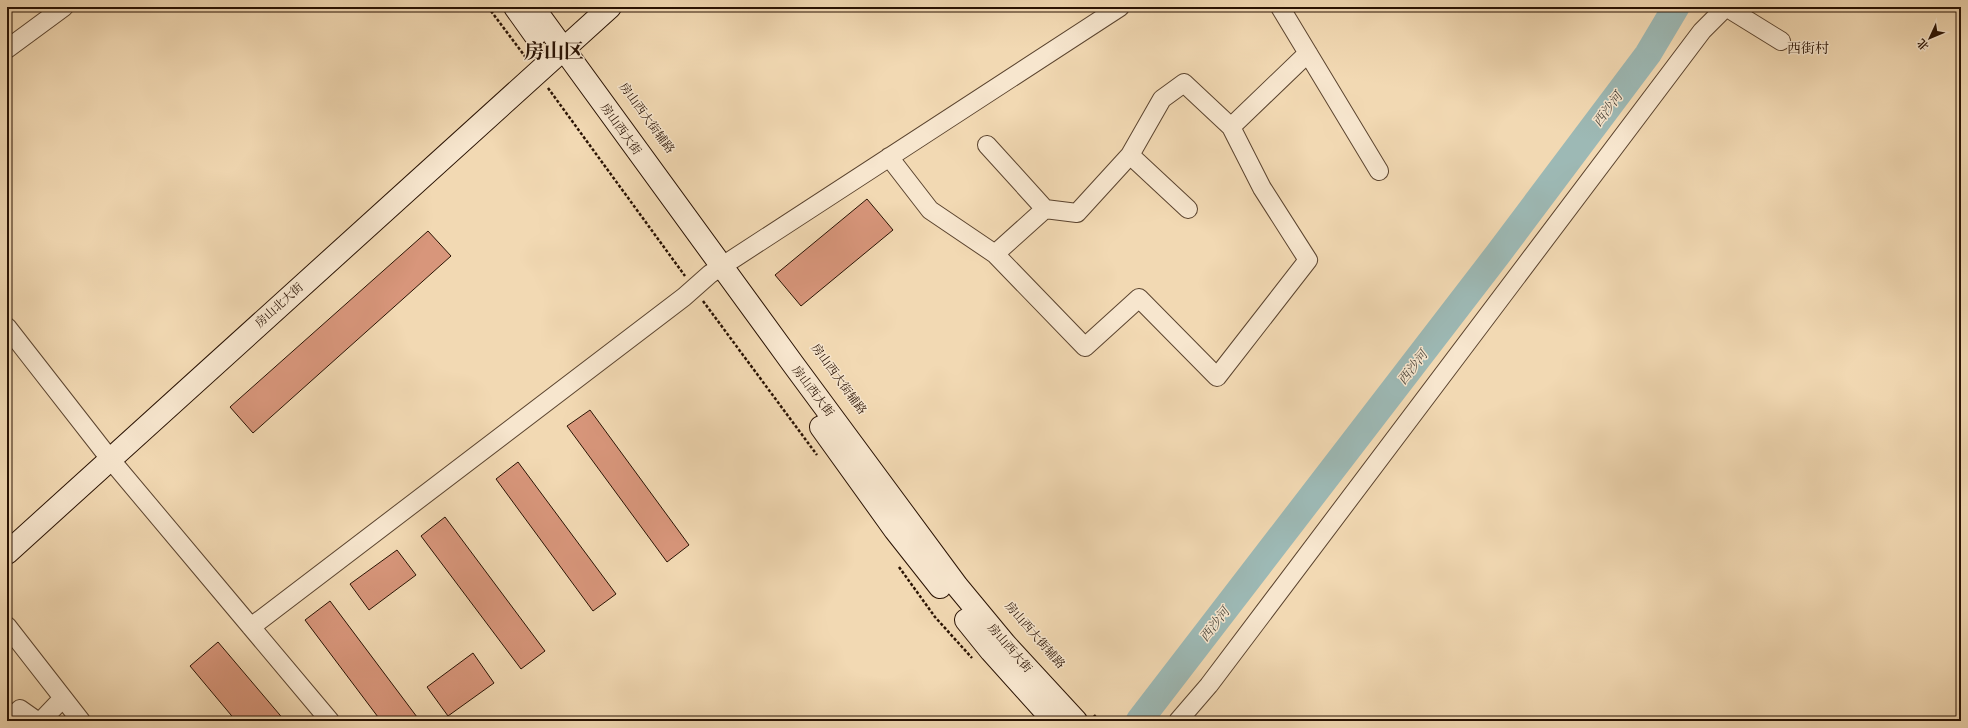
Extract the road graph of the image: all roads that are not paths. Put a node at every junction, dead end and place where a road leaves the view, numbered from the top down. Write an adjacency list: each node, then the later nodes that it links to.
1 (64, 7): 9 (street)
2 (515, 7): 11 (main road)
3 (533, 7): 11 (main road)
4 (610, 7): 11 (main road, 房山北大街)
5 (1120, 7): 15 (street)
6 (1280, 7): 10 (street)
7 (1726, 7): 8 (street); 34 (street)
8 (1781, 40)
9 (7, 49)
10 (1308, 53): 12 (street); 16 (street)
11 (551, 60): 20 (main road, 房山西大街); 22 (main road, 房山北大街)
12 (1231, 127): 14 (street); 19 (street)
13 (987, 145): 17 (street)
14 (1130, 155): 17 (street); 18 (street)
15 (889, 157): 19 (street); 20 (street)
16 (1379, 171)
17 (1045, 209): 19 (street)
18 (1188, 209)
19 (995, 254)
20 (716, 270): 25 (street); 27 (main road, 房山西大街); 33 (main road, 房山西大街)
21 (7, 327): 22 (street)
22 (110, 459): 23 (main road, 房山北大街); 25 (street)
23 (7, 553)
24 (7, 626): 26 (street)
25 (251, 627): 32 (street)
26 (63, 698): 30 (street); 31 (street)
27 (1082, 715)
28 (8, 721): 29 (street)
29 (37, 721)
30 (41, 721)
31 (81, 721)
32 (330, 721)
33 (1054, 721)
34 (1178, 721)

